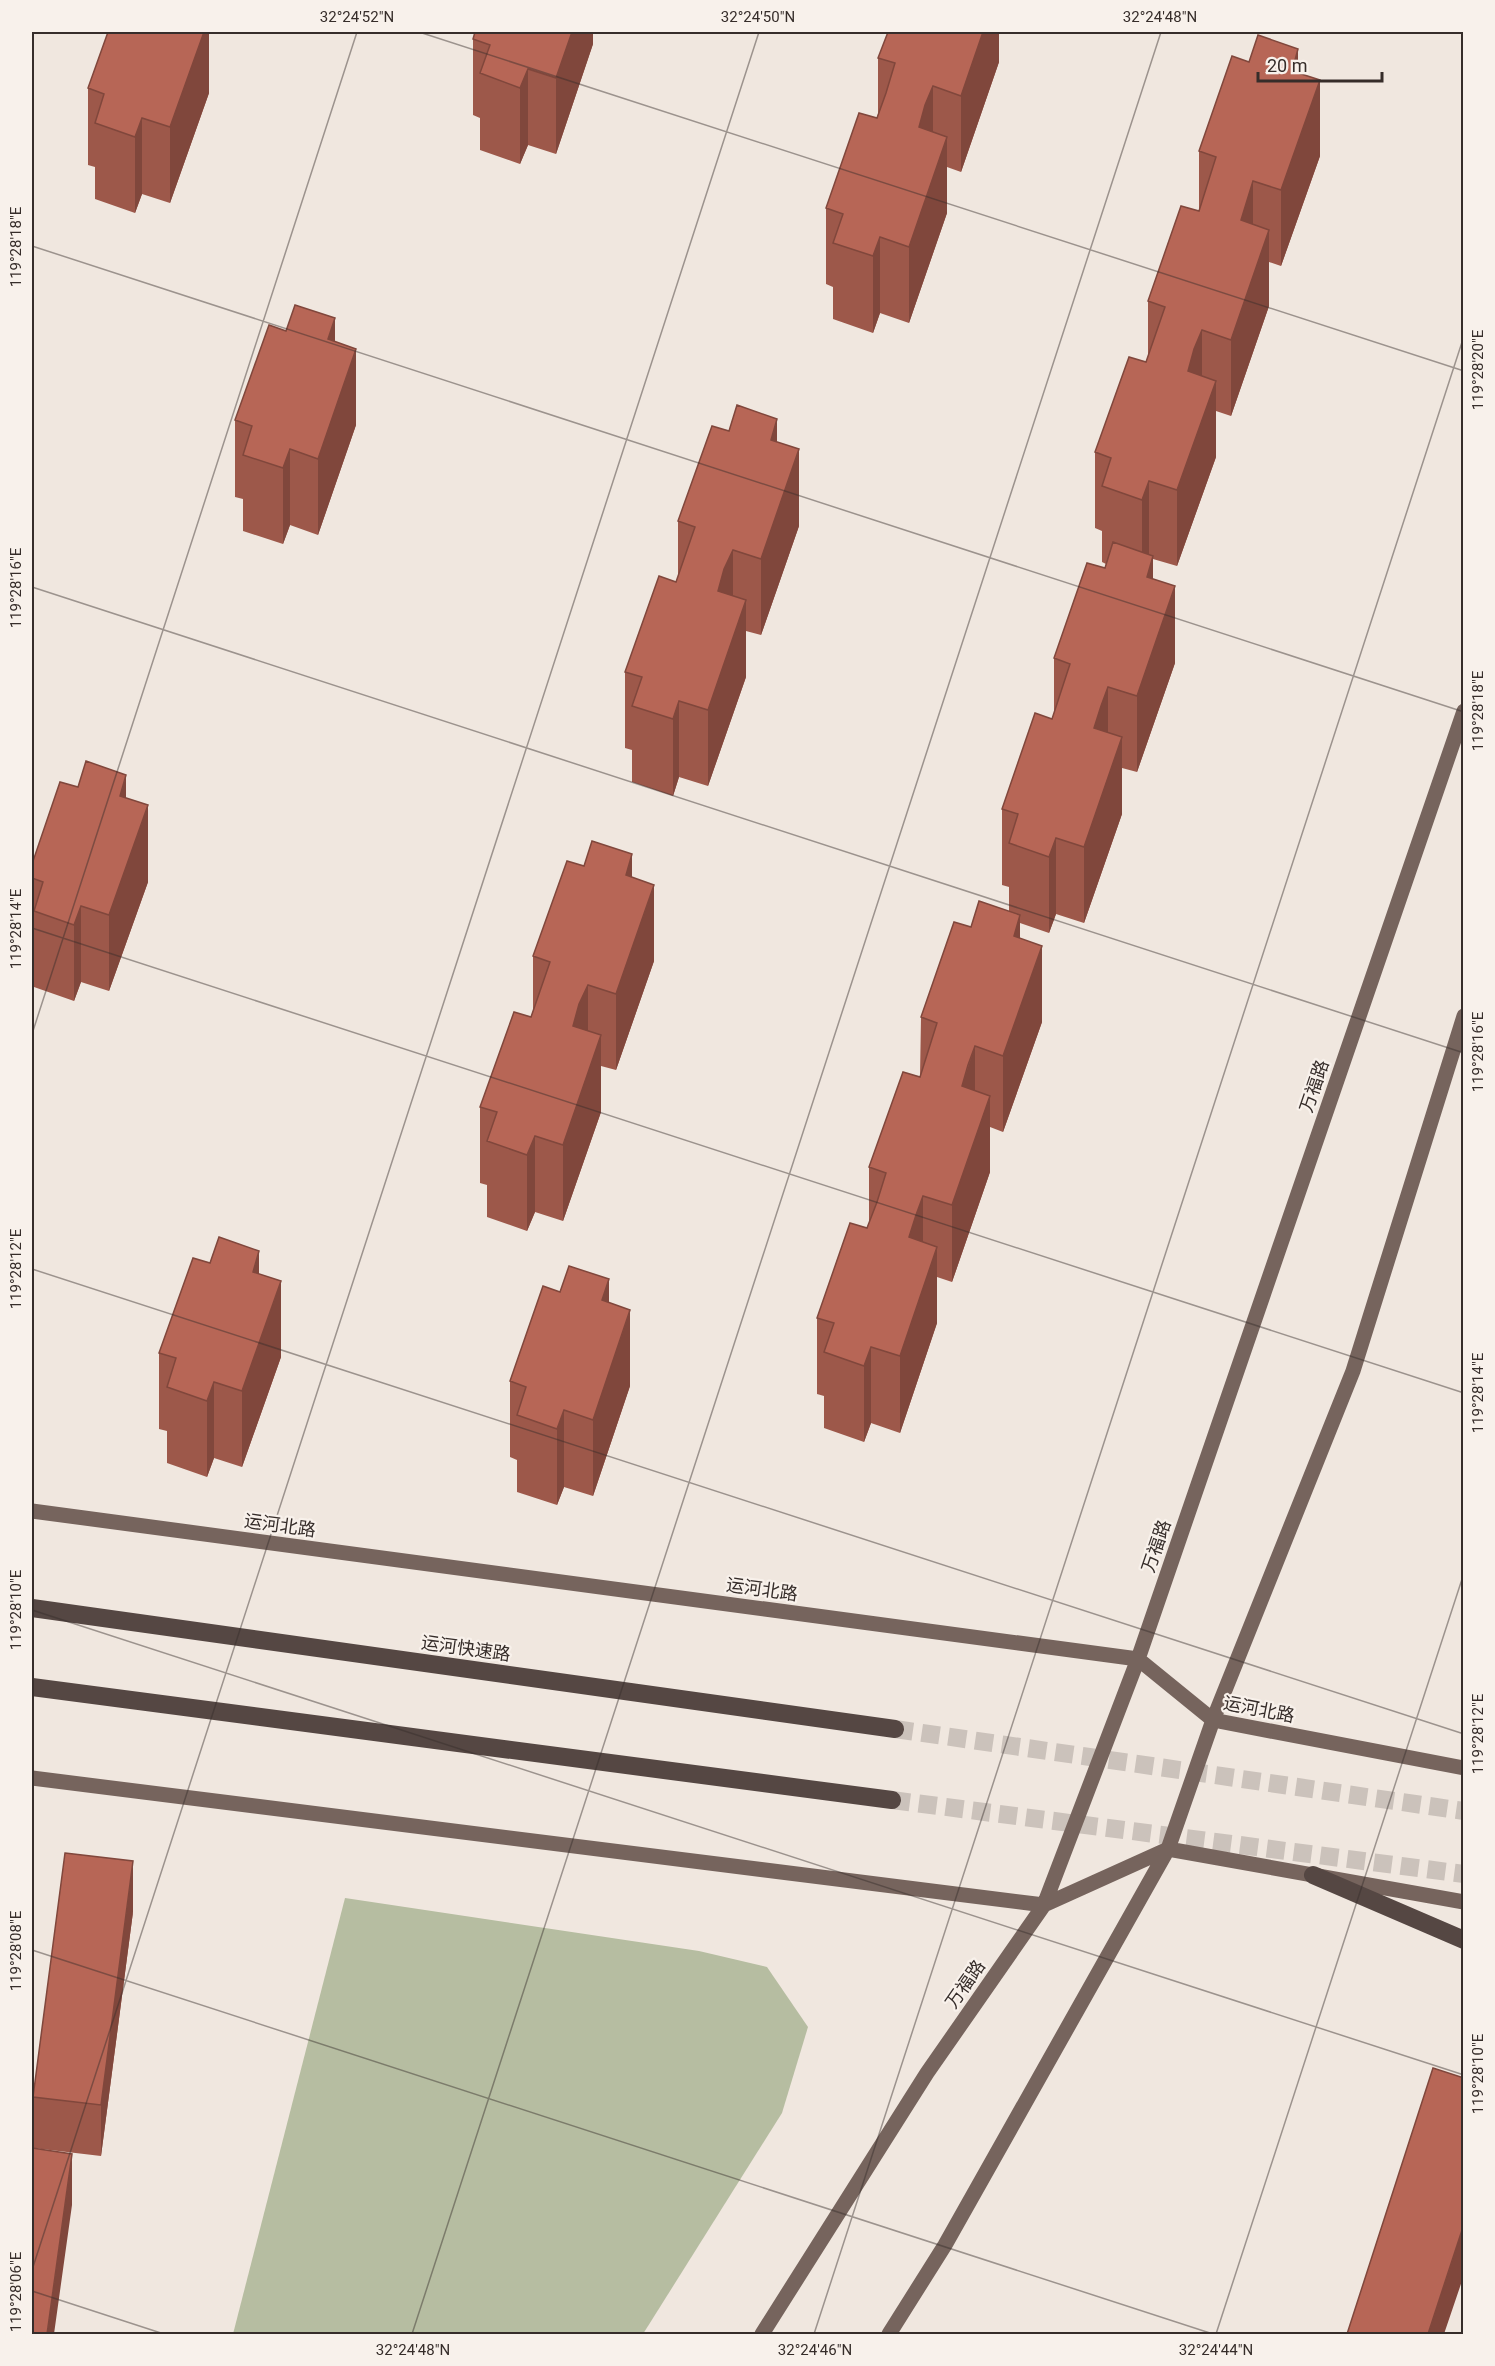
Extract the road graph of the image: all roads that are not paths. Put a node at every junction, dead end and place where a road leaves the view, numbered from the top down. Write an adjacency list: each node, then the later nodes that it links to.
1 (1464, 711): 5 (main road, 万福路)
2 (1464, 1016): 7 (main road)
3 (32, 1511): 5 (main road, 运河北路)
4 (32, 1608): 8 (highway, 运河快速路)
5 (1138, 1659): 7 (main road, 运河北路); 15 (main road, 万福路)
6 (32, 1687): 11 (highway)
7 (1213, 1720): 9 (main road, 运河北路); 12 (main road)
8 (895, 1729)
9 (1464, 1768)
10 (32, 1778): 15 (main road)
11 (892, 1800)
12 (1168, 1849): 13 (main road); 15 (main road); 18 (main road)
13 (1313, 1875): 14 (main road); 16 (highway)
14 (1464, 1902)
15 (1044, 1905): 17 (main road, 万福路)
16 (1464, 1940)
17 (762, 2334)
18 (889, 2334)

